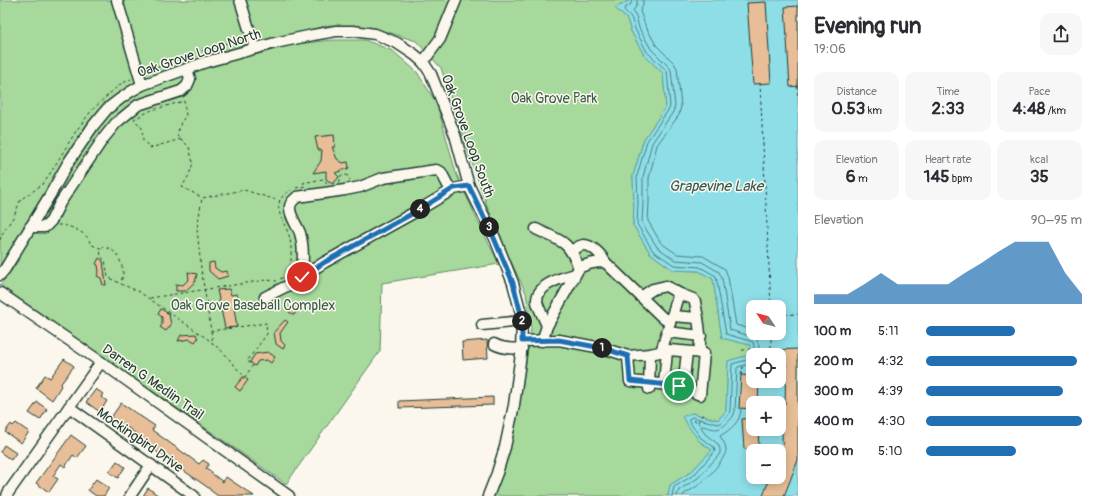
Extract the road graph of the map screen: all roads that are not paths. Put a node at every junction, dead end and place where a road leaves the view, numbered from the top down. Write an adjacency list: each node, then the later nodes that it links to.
1 (116, 0): 7 (street)
2 (240, 0): 4 (street)
3 (456, 0): 5 (street)
4 (255, 48): 5 (street, Oak Grove Loop North); 6 (street, Oak Grove Loop North)
5 (423, 62): 8 (street, Oak Grove Loop South)
6 (187, 69): 7 (street, Oak Grove Loop North); 10 (street)
7 (142, 85): 10 (street, Oak Grove Loop North)
8 (469, 186): 9 (street); 22 (street, Oak Grove Loop South)
9 (451, 191): 16 (street); 16 (street)
10 (30, 227): 15 (street, Oak Grove Loop North)
11 (536, 229): 12 (street)
12 (571, 252): 13 (street); 14 (street)
13 (605, 262): 14 (street); 20 (street)
14 (577, 271): 25 (street); 25 (street)
15 (0, 275)
16 (302, 277): 19 (street)
17 (0, 293): 35 (street, Darren G Medlin Trail)
18 (679, 295): 20 (street); 21 (street); 23 (street)
19 (265, 297)
20 (641, 297): 23 (street)
21 (698, 318): 23 (street); 26 (street)
22 (522, 321): 24 (street); 29 (street, Oak Grove Loop South)
23 (669, 324): 26 (street); 30 (street)
24 (482, 325)
25 (547, 326): 27 (street)
26 (701, 336): 32 (street)
27 (542, 340): 29 (street); 34 (street)
28 (494, 344): 29 (street)
29 (522, 344): 45 (street, Oak Grove Loop South)
30 (664, 352): 31 (street); 33 (street); 36 (street)
31 (687, 352): 32 (street); 38 (street)
32 (702, 353): 38 (street)
33 (650, 354): 34 (street); 37 (street)
34 (628, 356): 37 (street)
35 (101, 362): 39 (street); 44 (street, Darren G Medlin Trail)
36 (664, 384): 37 (street); 38 (street)
37 (649, 386)
38 (683, 388)
39 (69, 407): 40 (street, Mockingbird Drive); 41 (street)
40 (150, 465): 42 (street); 43 (street, Mockingbird Drive)
41 (7, 496)
42 (130, 496)
43 (194, 496)
44 (289, 496)
45 (488, 496)

